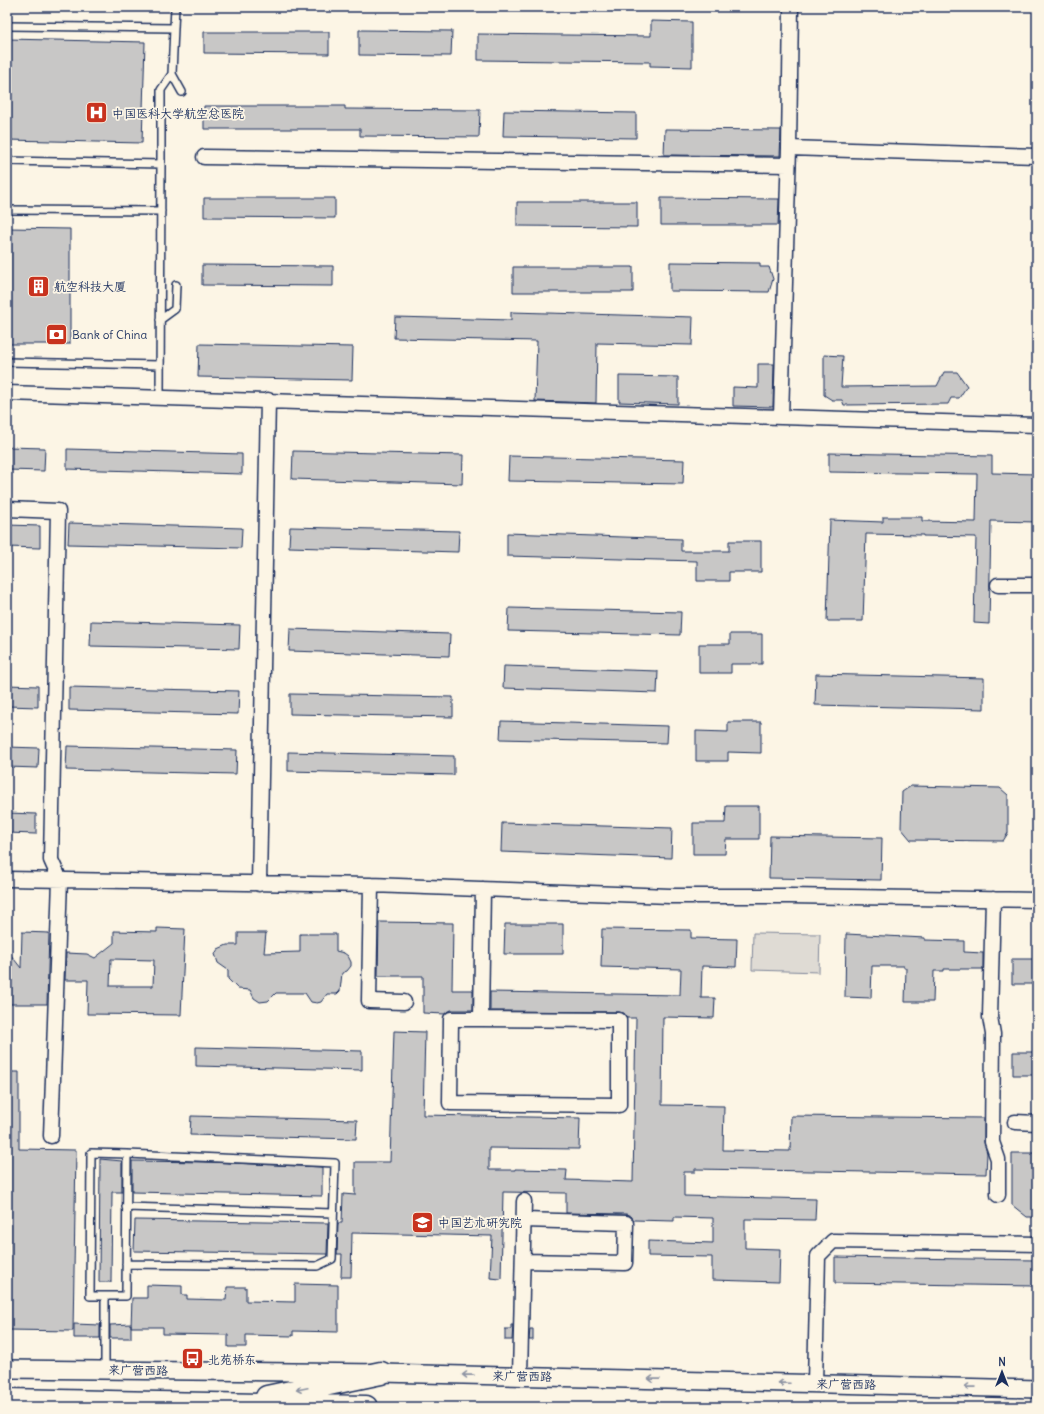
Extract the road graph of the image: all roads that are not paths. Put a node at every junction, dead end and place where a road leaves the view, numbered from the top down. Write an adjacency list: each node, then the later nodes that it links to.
1 (175, 7): 4 (lane)
2 (791, 7): 7 (street)
3 (7, 26): 4 (lane)
4 (174, 28): 5 (lane)
5 (172, 74): 6 (lane); 11 (lane)
6 (182, 92)
7 (789, 148): 8 (street); 12 (street)
8 (1037, 156)
9 (204, 157): 12 (street)
10 (7, 161): 11 (lane)
11 (161, 164): 14 (lane)
12 (788, 165): 22 (street)
13 (7, 210): 14 (lane)
14 (161, 211): 16 (lane)
15 (176, 285): 16 (lane)
16 (160, 320): 18 (lane)
17 (7, 362): 18 (lane)
18 (160, 365): 20 (lane)
19 (7, 393): 20 (street)
20 (160, 397): 21 (street)
21 (268, 400): 22 (street); 29 (street)
22 (781, 417): 23 (street)
23 (1037, 425)
24 (7, 509): 28 (street)
25 (998, 585): 26 (street)
26 (1037, 585)
27 (7, 879): 28 (street)
28 (60, 880): 29 (street); 38 (street)
29 (259, 884): 30 (street)
30 (371, 885): 31 (street); 34 (street)
31 (483, 889): 32 (street); 35 (street)
32 (993, 899): 33 (street); 40 (street)
33 (1037, 900)
34 (404, 1002)
35 (481, 1019): 35 (street)
36 (1015, 1122): 37 (street)
37 (1037, 1123)
38 (51, 1136)
39 (127, 1154): 42 (lane); 43 (lane); 48 (lane)
40 (998, 1195)
41 (524, 1201): 44 (street)
42 (126, 1207): 43 (lane); 47 (lane)
43 (333, 1212): 47 (lane)
44 (524, 1220): 46 (street); 46 (street)
45 (1037, 1244): 53 (street)
46 (523, 1261): 52 (street)
47 (126, 1264): 48 (lane)
48 (106, 1296): 50 (lane)
49 (7, 1369): 50 (street, 来广营西路)
50 (105, 1370): 51 (street, 来广营西路)
51 (381, 1373): 52 (street, 来广营西路, one-way to 51); 56 (highway, one-way to 56)
52 (520, 1376): 53 (street, 来广营西路, one-way to 52)
53 (815, 1383): 54 (street, 来广营西路, one-way to 53)
54 (1037, 1389)
55 (7, 1400): 56 (highway)
56 (227, 1405): 57 (highway)
57 (366, 1407)

